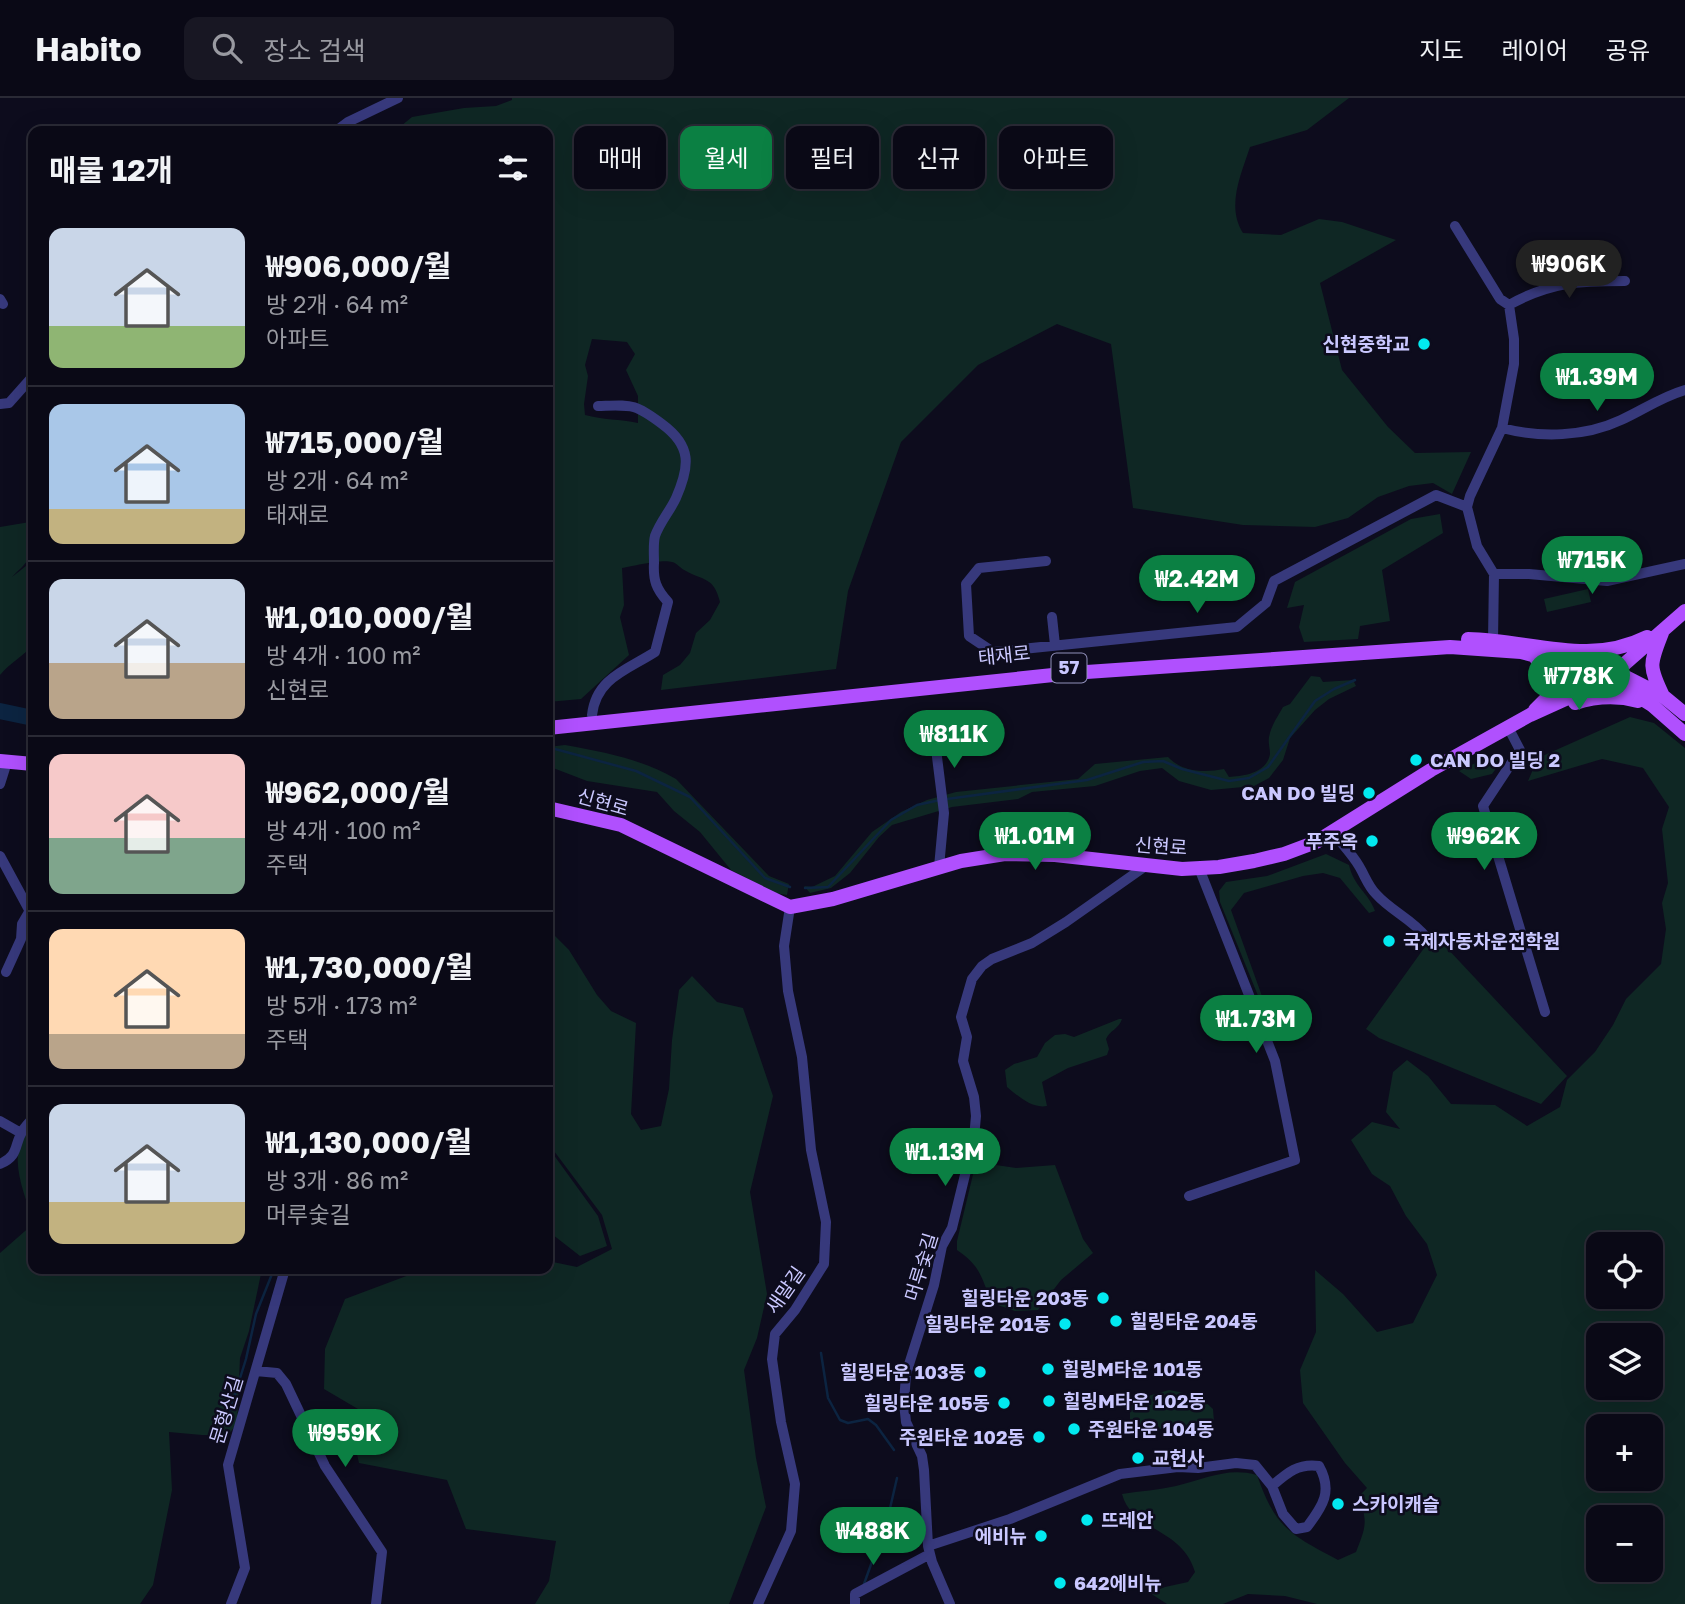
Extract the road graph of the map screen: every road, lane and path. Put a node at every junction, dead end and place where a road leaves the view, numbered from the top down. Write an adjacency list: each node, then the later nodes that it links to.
1 (398, 98): 2 (street)
2 (343, 126)
3 (1455, 226): 5 (street)
4 (1625, 281): 5 (street)
5 (1509, 305): 10 (street)
6 (28, 382): 8 (street)
7 (1685, 390): 10 (street)
8 (0, 404)
9 (598, 406): 25 (street)
10 (1502, 428): 11 (street)
11 (1467, 507): 14 (street); 20 (street)
12 (1046, 561): 20 (street)
13 (1685, 564): 14 (street)
14 (1494, 574): 18 (street)
15 (1685, 611): 17 (main road, 신현로)
16 (1052, 617): 20 (street)
17 (1664, 628): 21 (main road); 22 (main road, 신현로); 23 (main road)
18 (1493, 639): 19 (main road); 21 (main road)
19 (1432, 643): 21 (main road, 태재로 / 57); 25 (main road, 태재로 / 57)
20 (1055, 645)
21 (1530, 649): 22 (main road, 태재로 / 57); 26 (main road); 28 (main road, 태재로 / 57)
22 (1611, 676): 23 (main road, 57); 26 (main road, 신현로)
23 (1657, 700): 24 (main road, 57); 26 (main road); 30 (main road, 57)
24 (1685, 714)
25 (592, 715): 27 (main road, 태재로 / 57)
26 (1530, 715): 29 (main road, 신현로)
27 (553, 719)
28 (553, 727)
29 (1508, 727): 36 (main road, 신현로); 46 (street)
30 (1685, 734)
31 (936, 749): 39 (street)
32 (2, 764): 33 (main road); 34 (street)
33 (28, 766)
34 (0, 784)
35 (553, 809): 41 (main road, 신현로)
36 (1332, 831): 40 (main road, 신현로); 44 (street)
37 (0, 856): 42 (street)
38 (1147, 865): 39 (main road, 신현로); 40 (main road, 신현로); 55 (street, 머루숯길)
39 (939, 867): 41 (main road, 신현로)
40 (1199, 868): 51 (street)
41 (790, 907): 58 (street, 새말길)
42 (28, 908)
43 (28, 918): 45 (street)
44 (1426, 937)
45 (6, 972)
46 (1545, 1012)
47 (0, 1121): 49 (street)
48 (28, 1124): 49 (street)
49 (21, 1133): 50 (street)
50 (0, 1164)
51 (1189, 1196)
52 (284, 1274): 53 (street, 문형산길)
53 (256, 1371): 56 (street, 문형산길); 57 (street)
54 (1272, 1486): 54 (street); 55 (street)
55 (929, 1550): 59 (street); 60 (street, 머루숯길)
56 (232, 1604)
57 (376, 1604)
58 (758, 1604)
59 (855, 1604)
60 (950, 1604)

